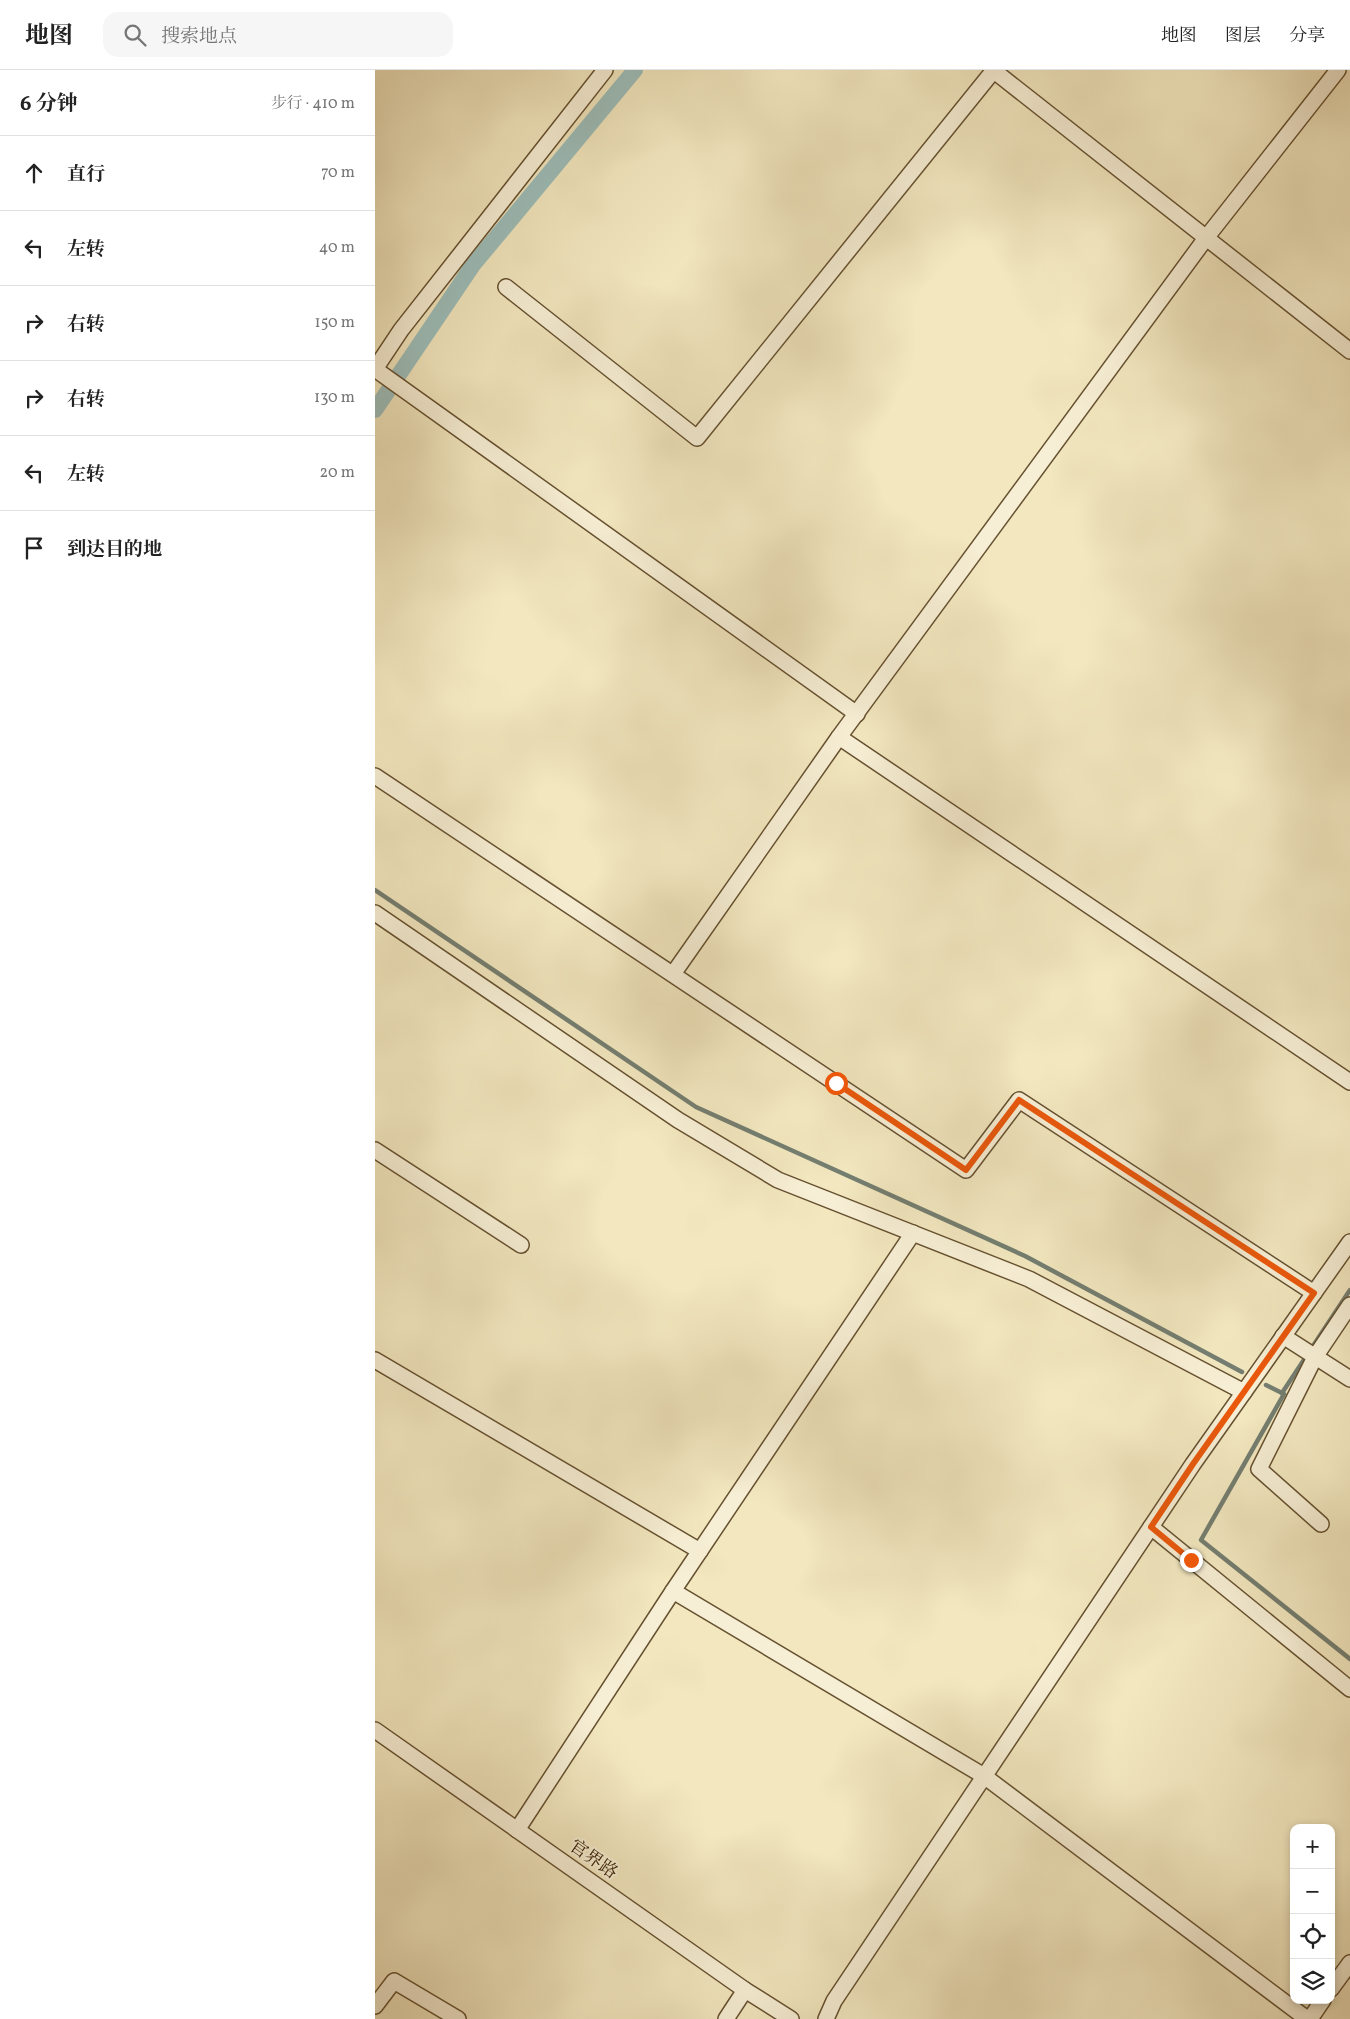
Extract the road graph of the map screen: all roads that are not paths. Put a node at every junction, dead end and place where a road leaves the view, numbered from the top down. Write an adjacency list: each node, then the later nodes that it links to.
1 (605, 70): 7 (street)
2 (993, 70): 4 (street); 5 (street)
3 (1338, 70): 4 (street)
4 (1206, 238): 6 (street); 8 (street)
5 (506, 286)
6 (1350, 351)
7 (375, 369): 8 (street)
8 (857, 714): 9 (street)
9 (839, 737): 12 (street); 13 (street)
10 (375, 776): 12 (street)
11 (375, 913): 15 (street)
12 (673, 974): 18 (street)
13 (1350, 1082)
14 (375, 1150): 17 (street)
15 (913, 1233): 24 (street); 27 (street)
16 (1350, 1242): 18 (street)
17 (521, 1245)
18 (1314, 1293): 20 (street)
19 (1350, 1305): 21 (street)
20 (1283, 1336): 21 (street); 24 (street)
21 (1309, 1353): 23 (street); 25 (street)
22 (375, 1360): 27 (street)
23 (1350, 1379)
24 (1244, 1392): 26 (street)
25 (1321, 1524)
26 (1151, 1527): 29 (street); 31 (street)
27 (700, 1550): 28 (street)
28 (673, 1591): 31 (street); 32 (street)
29 (1350, 1689)
30 (376, 1733): 32 (street, 官界路)
31 (984, 1776): 41 (street); 42 (street)
32 (517, 1830): 35 (street, 官界路)
33 (1350, 1963): 34 (street)
34 (1335, 1984)
35 (745, 1990): 39 (street); 40 (street, 官界路)
36 (1320, 2004): 42 (street)
37 (375, 2006): 38 (street)
38 (458, 2019)
39 (726, 2019)
40 (791, 2019)
41 (825, 2019)
42 (1308, 2019)

